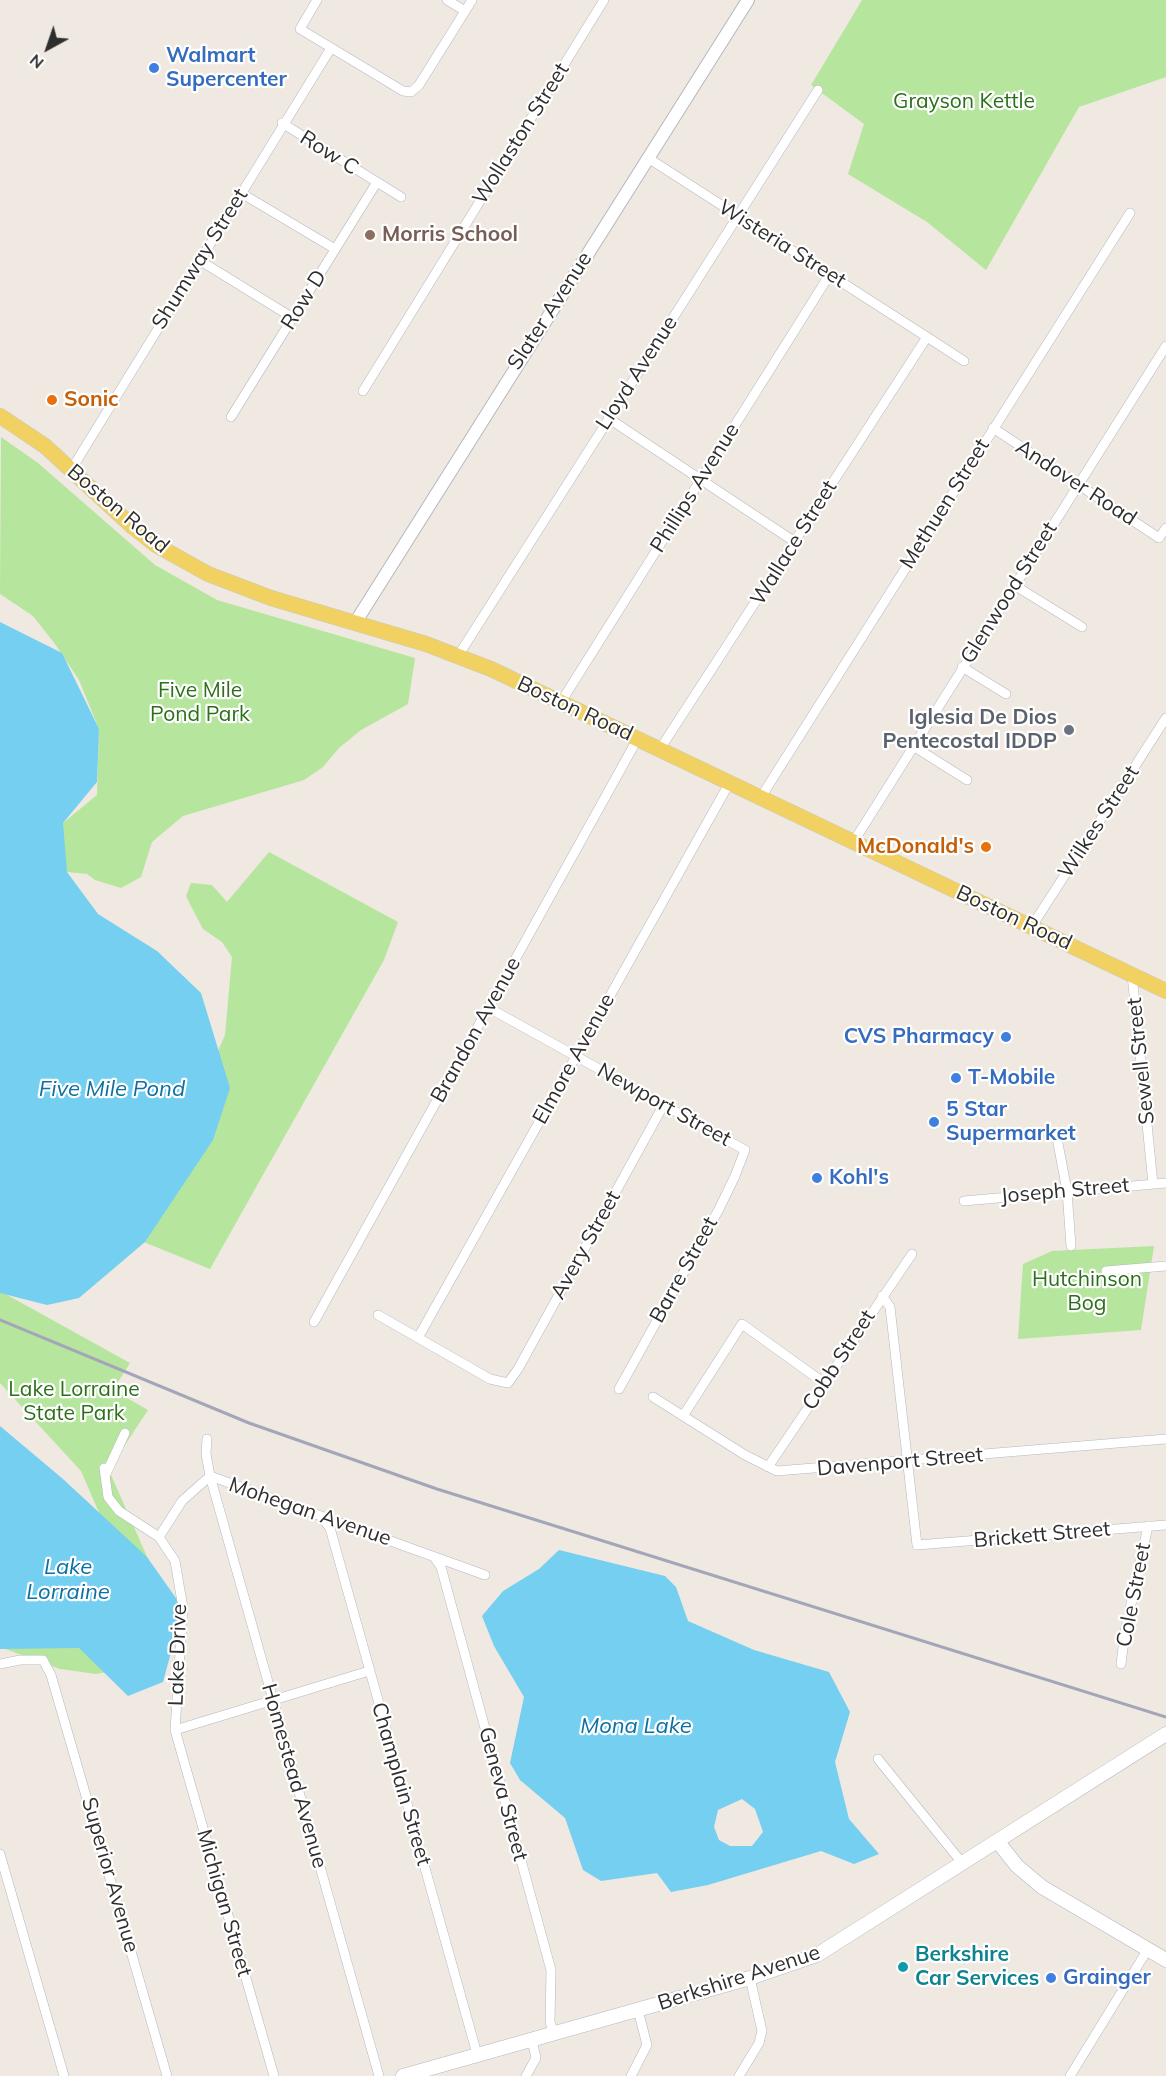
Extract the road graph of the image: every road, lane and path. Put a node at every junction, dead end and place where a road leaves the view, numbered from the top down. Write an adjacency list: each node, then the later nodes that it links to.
1 (317, 0): 7 (street)
2 (447, 0): 6 (street)
3 (472, 0): 6 (street)
4 (604, 0): 23 (street, Wollaston Street)
5 (748, 0): 10 (street, Slater Avenue)
6 (465, 11): 7 (street)
7 (331, 48): 9 (street, Shumway Street)
8 (818, 90): 15 (street, Lloyd Avenue)
9 (282, 123): 11 (street, Row C); 12 (street, Shumway Street)
10 (648, 158): 15 (street, Wisteria Street); 34 (street, Slater Avenue)
11 (376, 182): 13 (street, Row C); 16 (street, Row D)
12 (241, 193): 16 (street); 17 (street, Shumway Street)
13 (401, 197)
14 (1130, 213): 27 (street, Methuen Street)
15 (738, 217): 18 (street, Wisteria Street); 26 (street, Lloyd Avenue)
16 (335, 249): 19 (street, Row D)
17 (199, 260): 19 (street); 28 (street, Shumway Street)
18 (830, 274): 20 (street, Wisteria Street); 29 (street, Phillips Avenue)
19 (292, 318): 25 (street, Row D)
20 (927, 337): 22 (street); 32 (street, Wallace Street)
21 (1166, 346): 30 (street, Glenwood Street)
22 (964, 361)
23 (363, 390)
24 (0, 416): 28 (main road, Boston Road)
25 (231, 417)
26 (608, 418): 29 (street); 36 (street, Lloyd Avenue)
27 (993, 428): 30 (street, Andover Road); 46 (street, Methuen Street)
28 (71, 470): 34 (main road, Boston Road)
29 (699, 480): 32 (street); 39 (street, Phillips Avenue)
30 (1077, 484): 31 (street, Andover Road); 33 (street, Glenwood Street)
31 (1166, 528)
32 (795, 543): 43 (street, Wallace Street)
33 (1014, 585): 35 (street); 37 (street, Glenwood Street)
34 (355, 622): 36 (main road, Boston Road)
35 (1082, 627)
36 (458, 656): 39 (main road, Boston Road)
37 (962, 667): 38 (street); 42 (street, Glenwood Street)
38 (1006, 694)
39 (561, 702): 41 (main road, Boston Road)
40 (1166, 718): 48 (street, Wilkes Street)
41 (638, 738): 43 (main road, Boston Road); 51 (street, Brandon Avenue)
42 (913, 746): 44 (street); 47 (street, Glenwood Street)
43 (660, 749): 45 (main road, Boston Road)
44 (967, 780)
45 (729, 782): 46 (main road, Boston Road); 52 (street, Elmore Avenue)
46 (761, 797): 47 (main road, Boston Road)
47 (854, 841): 48 (main road, Boston Road)
48 (1032, 926): 49 (main road, Boston Road)
49 (1132, 974): 50 (main road, Boston Road); 57 (street, Sewell Street)
50 (1166, 991)
51 (489, 1008): 52 (street, Newport Street); 66 (street, Brandon Avenue)
52 (576, 1056): 53 (street, Newport Street); 67 (street, Elmore Avenue)
53 (663, 1106): 55 (street, Newport Street); 67 (street, Avery Street)
54 (1057, 1138): 58 (street)
55 (745, 1150): 69 (street, Barre Street)
56 (1166, 1183): 57 (street, Joseph Street)
57 (1153, 1184): 58 (street, Joseph Street)
58 (1067, 1191): 59 (street, Joseph Street); 60 (street)
59 (964, 1201)
60 (1071, 1246)
61 (912, 1254): 64 (street, Cobb Street)
62 (1166, 1266): 63 (street)
63 (1106, 1271)
64 (882, 1296): 68 (street, Cobb Street); 75 (street)
65 (378, 1315): 67 (street)
66 (314, 1322)
67 (419, 1336)
68 (825, 1383): 71 (street); 76 (street, Cobb Street)
69 (619, 1389)
70 (653, 1397): 71 (street, Davenport Street)
71 (683, 1416): 76 (street, Davenport Street)
72 (125, 1432): 81 (street, Lake Drive)
73 (207, 1439): 77 (street, Homestead Avenue)
74 (1166, 1439): 75 (street, Davenport Street)
75 (907, 1461): 76 (street, Davenport Street); 80 (street, Brickett Street)
76 (768, 1467)
77 (210, 1476): 78 (street, Mohegan Avenue); 81 (street, Mohegan Avenue); 87 (street, Homestead Avenue)
78 (321, 1517): 82 (street, Mohegan Avenue); 86 (street, Champlain Street)
79 (1166, 1525): 80 (street, Brickett Street)
80 (1148, 1526): 85 (street, Cole Street)
81 (159, 1537): 88 (street, Lake Drive)
82 (434, 1557): 83 (street, Mohegan Avenue); 98 (street, Geneva Street)
83 (485, 1575)
84 (0, 1664): 102 (street, Superior Avenue)
85 (1121, 1664)
86 (369, 1671): 87 (street); 100 (street, Champlain Street)
87 (273, 1700): 88 (street); 104 (street, Homestead Avenue)
88 (175, 1730): 103 (street, Michigan Street)
89 (1166, 1734): 91 (main road, Berkshire Avenue)
90 (878, 1759): 93 (street)
91 (998, 1842): 93 (main road, Berkshire Avenue); 94 (main road)
92 (0, 1854): 101 (street)
93 (963, 1864): 96 (main road, Berkshire Avenue)
94 (1148, 1949): 95 (main road); 109 (street)
95 (1166, 1960)
96 (750, 1978): 97 (main road, Berkshire Avenue); 108 (street)
97 (638, 2010): 98 (main road, Berkshire Avenue); 107 (street)
98 (554, 2034): 99 (main road, Berkshire Avenue)
99 (532, 2040): 100 (main road, Berkshire Avenue); 106 (street)
100 (477, 2054): 105 (main road, Berkshire Avenue)
101 (64, 2076)
102 (167, 2076)
103 (274, 2076)
104 (379, 2076)
105 (404, 2076)
106 (526, 2076)
107 (631, 2076)
108 (739, 2076)
109 (1070, 2076)

